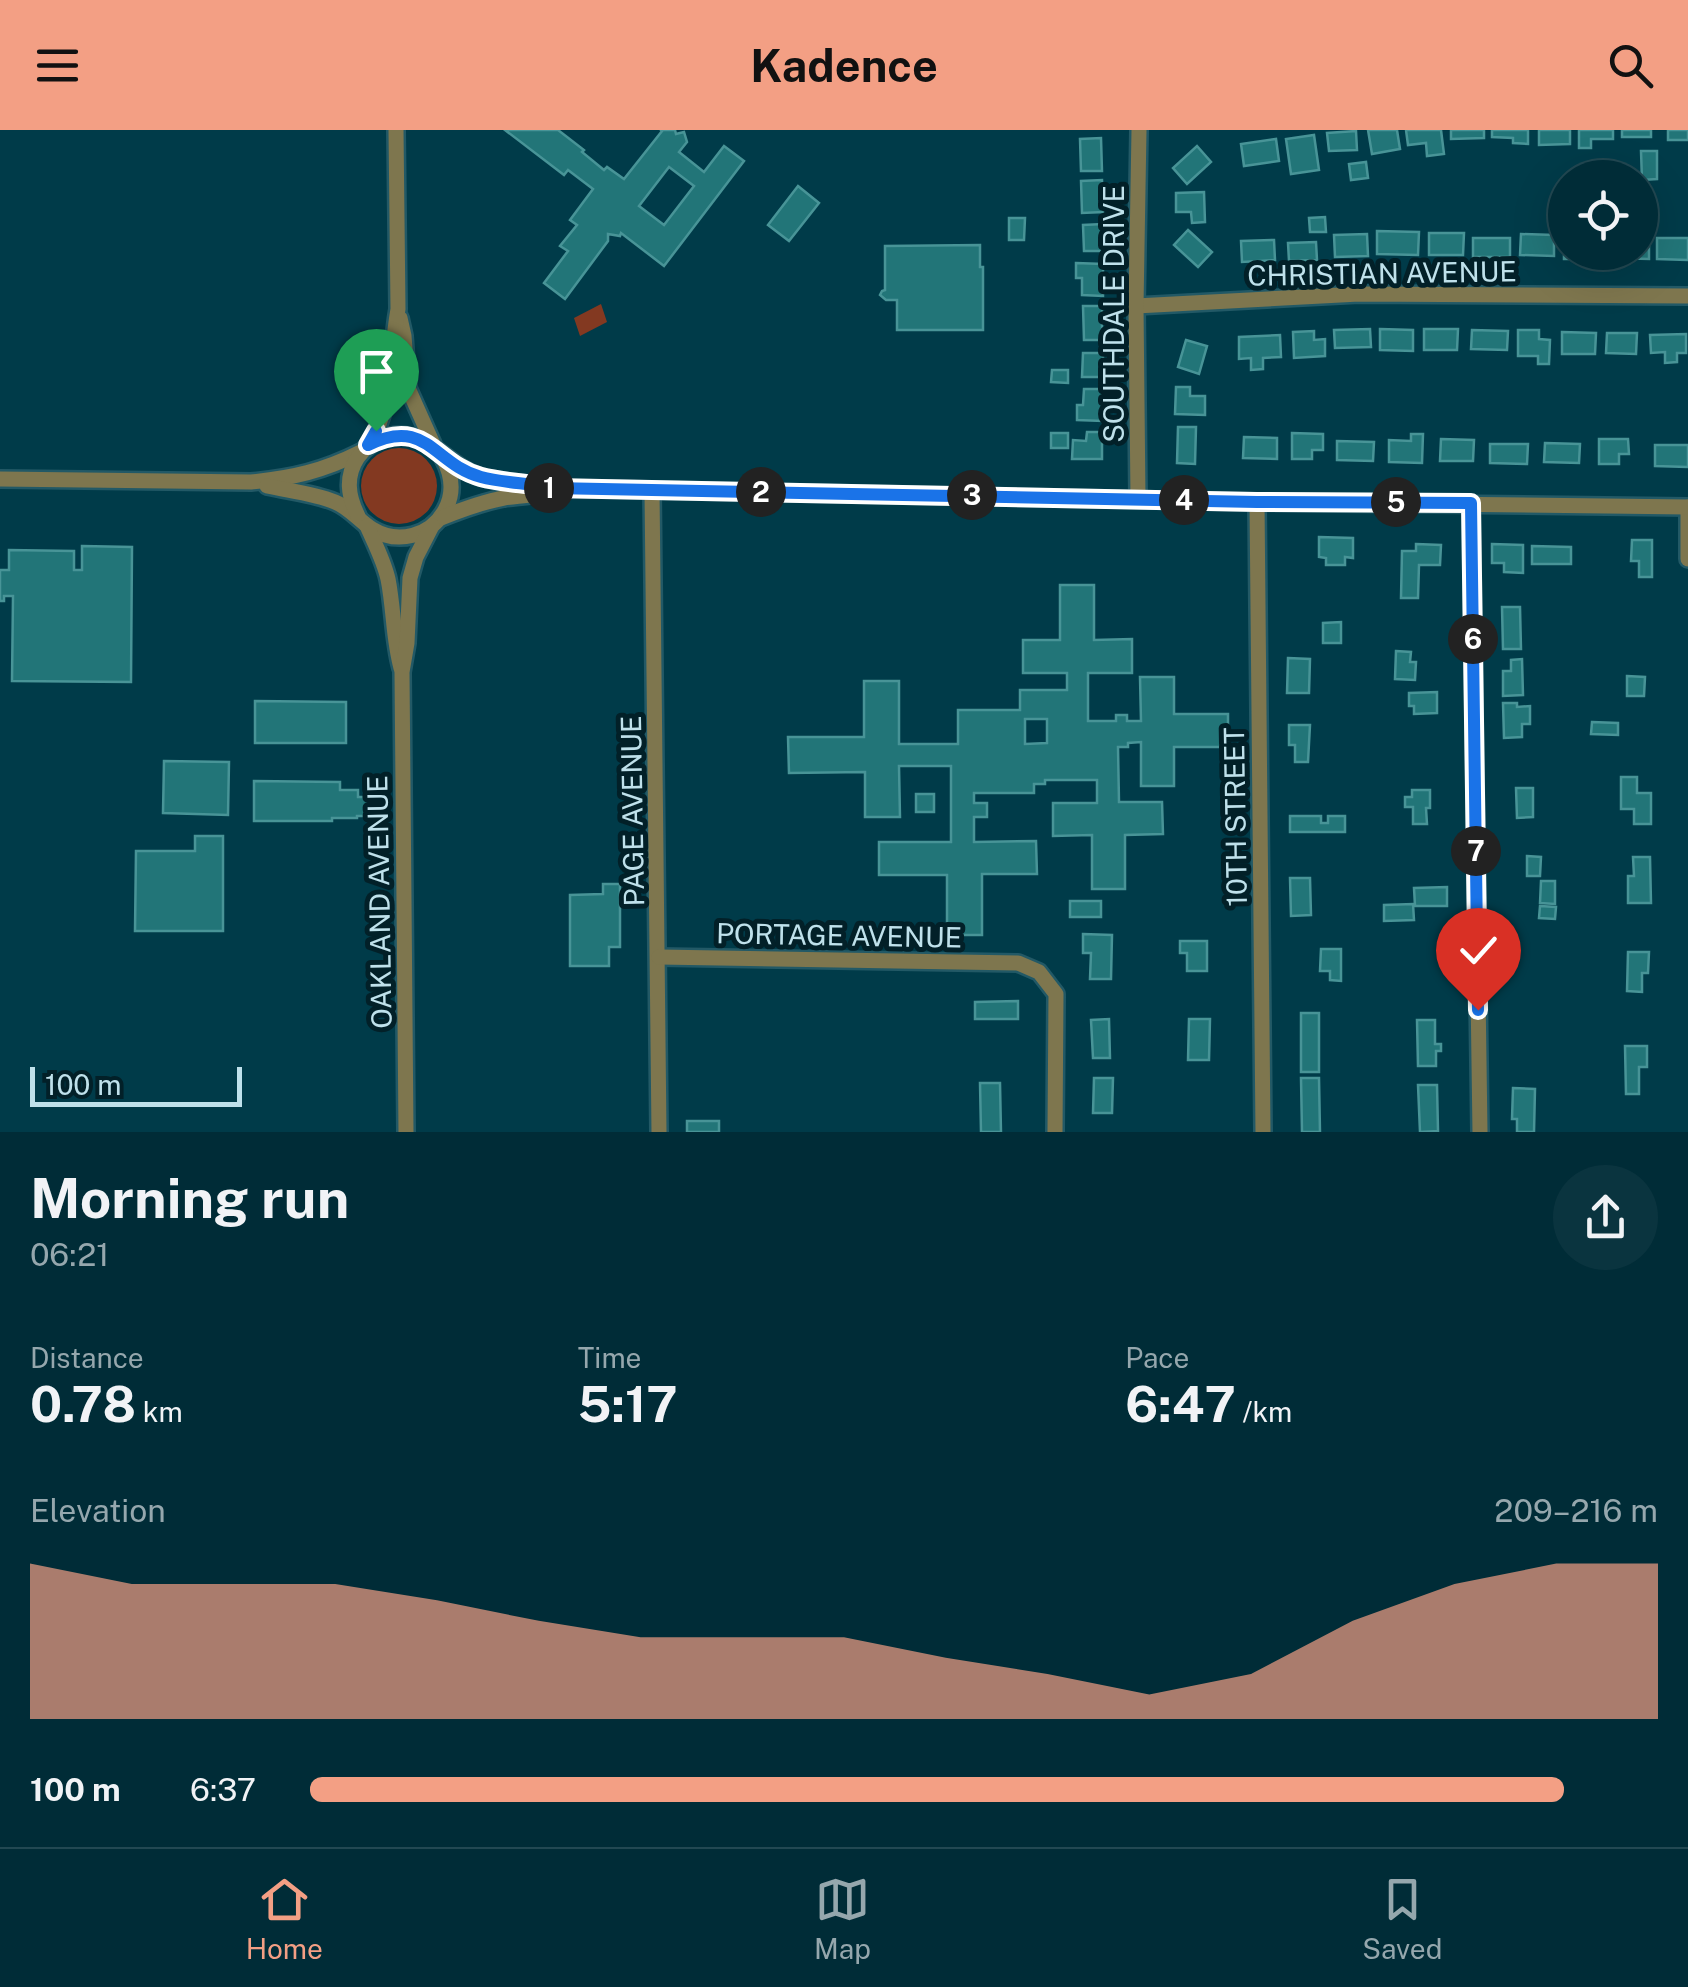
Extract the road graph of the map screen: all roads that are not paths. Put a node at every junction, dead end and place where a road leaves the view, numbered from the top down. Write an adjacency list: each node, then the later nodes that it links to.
1 (396, 130): 5 (street)
2 (1139, 130): 4 (street, SOUTHDALE DRIVE)
3 (1688, 296): 4 (street, CHRISTIAN AVENUE)
4 (1136, 306): 12 (street, SOUTHDALE DRIVE)
5 (398, 309): 6 (street); 7 (street)
6 (365, 448): 7 (street); 9 (street); 16 (street)
7 (438, 451): 10 (street); 17 (street)
8 (0, 479): 9 (street)
9 (251, 482): 16 (street)
10 (552, 488): 11 (street); 17 (street)
11 (652, 490): 12 (street); 20 (street, PAGE AVENUE)
12 (1138, 499): 13 (street)
13 (1257, 502): 14 (street); 24 (street, 10TH STREET)
14 (1471, 503): 15 (street); 25 (street)
15 (1688, 507): 18 (street)
16 (363, 521): 17 (street); 19 (street, OAKLAND AVENUE)
17 (436, 522): 19 (street, OAKLAND AVENUE)
18 (1688, 559)
19 (402, 672): 21 (street, OAKLAND AVENUE)
20 (659, 957): 22 (street, PAGE AVENUE); 23 (street, PORTAGE AVENUE)
21 (406, 1132)
22 (659, 1132)
23 (1055, 1132)
24 (1264, 1132)
25 (1480, 1132)

